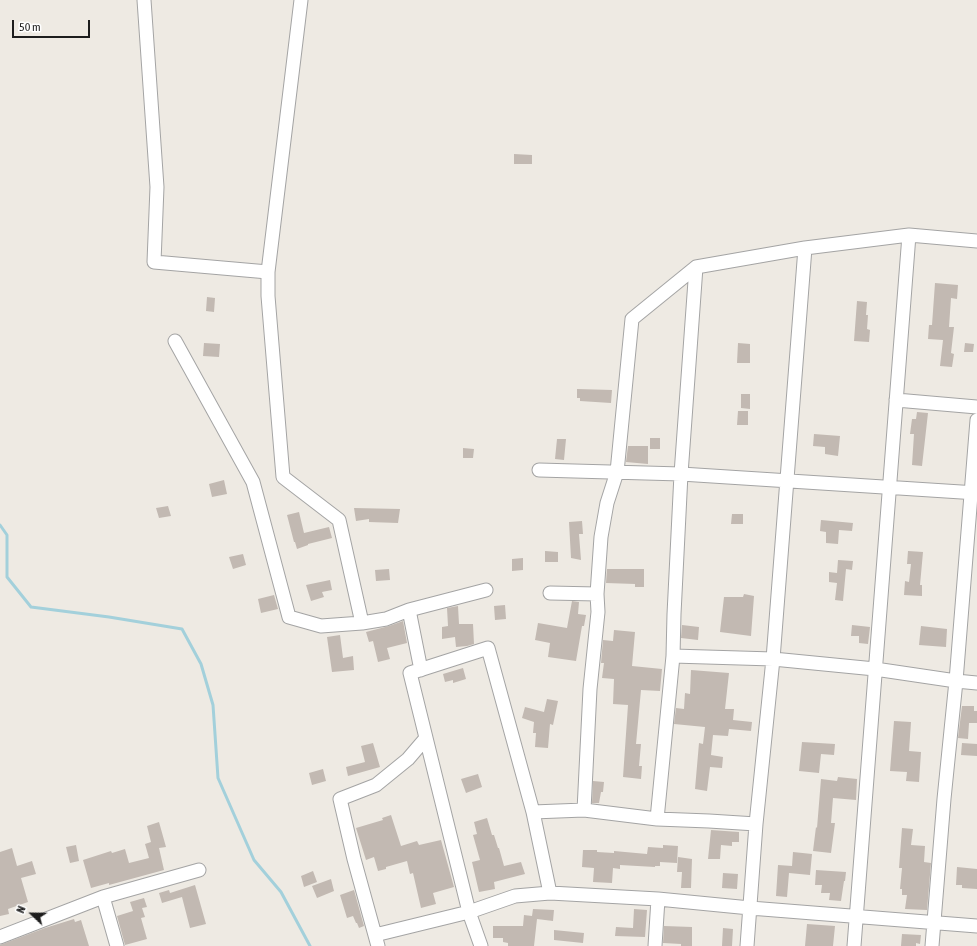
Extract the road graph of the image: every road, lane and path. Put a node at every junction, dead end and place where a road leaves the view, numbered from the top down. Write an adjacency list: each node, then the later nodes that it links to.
1 (144, 0): 7 (street)
2 (300, 0): 7 (street)
3 (909, 235): 4 (street); 5 (street); 9 (street)
4 (977, 241)
5 (805, 248): 6 (street); 15 (street)
6 (696, 267): 13 (street); 14 (street)
7 (268, 272): 22 (street)
8 (175, 341): 22 (street)
9 (896, 400): 10 (street); 16 (street)
10 (977, 407)
11 (977, 420): 17 (street)
12 (540, 470): 13 (street)
13 (618, 472): 14 (street); 20 (street)
14 (681, 474): 15 (street); 23 (street)
15 (787, 480): 16 (street); 24 (street)
16 (889, 487): 17 (street); 25 (street)
17 (974, 492): 27 (street)
18 (486, 590): 21 (street)
19 (550, 593): 20 (street)
20 (597, 594): 30 (street)
21 (409, 610): 22 (street); 26 (street)
22 (362, 623)
23 (673, 656): 24 (street); 32 (street)
24 (773, 659): 25 (street); 33 (street)
25 (875, 669): 27 (street); 40 (street)
26 (421, 670): 29 (street); 31 (street)
27 (956, 681): 28 (street); 41 (street)
28 (977, 683)
29 (426, 738): 39 (street); 44 (street)
30 (584, 810): 31 (street); 32 (street)
31 (533, 812): 35 (street)
32 (657, 820): 33 (street)
33 (756, 824): 38 (street)
34 (199, 870): 36 (street)
35 (550, 893): 37 (street); 39 (street)
36 (103, 898): 43 (street); 45 (street)
37 (658, 899): 38 (street); 47 (street)
38 (750, 908): 40 (street); 48 (street)
39 (469, 912): 44 (street); 46 (street)
40 (857, 917): 41 (street); 49 (street)
41 (934, 922): 42 (street); 50 (street)
42 (977, 926)
43 (0, 937)
44 (376, 940)
45 (117, 946)
46 (481, 946)
47 (655, 946)
48 (747, 946)
49 (854, 946)
50 (932, 946)

